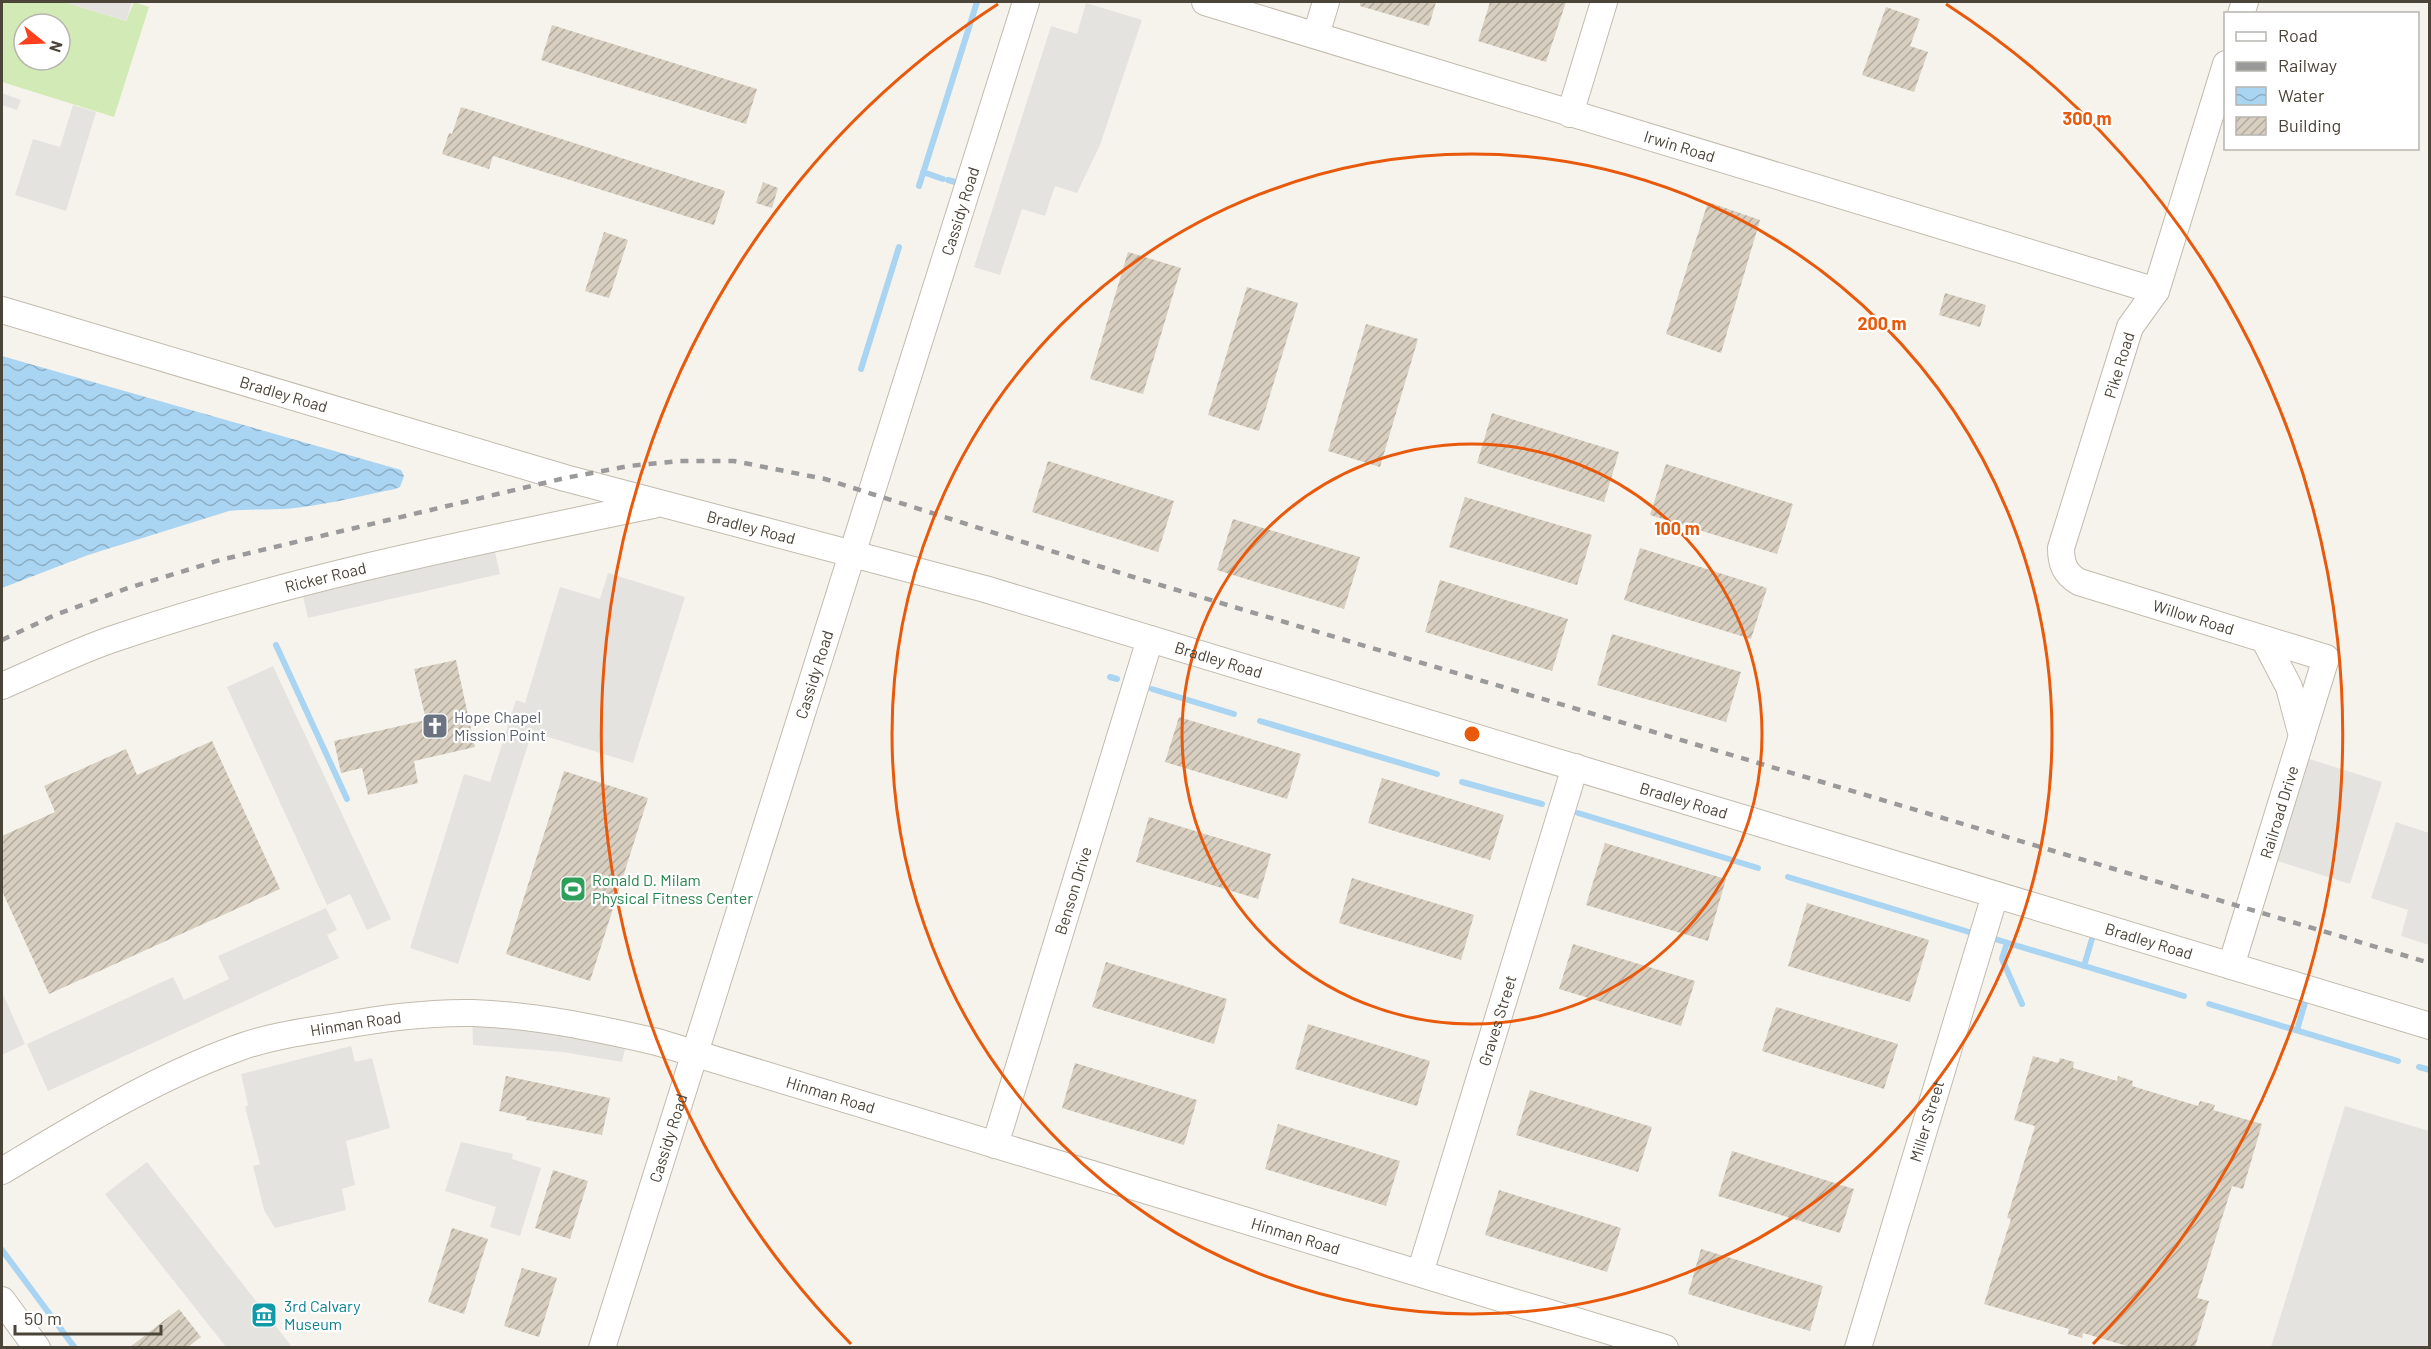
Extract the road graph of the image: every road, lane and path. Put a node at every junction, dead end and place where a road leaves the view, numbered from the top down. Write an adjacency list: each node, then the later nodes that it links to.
1 (1026, 2): 11 (street, Cassidy Road)
2 (1205, 2): 5 (street, Irwin Road)
3 (1326, 2): 5 (street)
4 (1604, 2): 7 (street)
5 (1316, 35): 7 (street, Irwin Road)
6 (2224, 70): 8 (street, Pike Road)
7 (1570, 114): 8 (street, Irwin Road)
8 (2156, 291): 12 (street, Pike Road)
9 (2, 310): 10 (street, Bradley Road)
10 (660, 503): 11 (street, Bradley Road); 16 (street, Ricker Road)
11 (852, 553): 13 (street, Bradley Road); 22 (street, Cassidy Road)
12 (2065, 569): 14 (street, Willow Road)
13 (1150, 639): 18 (street, Bradley Road); 23 (street, Benson Drive)
14 (2264, 639): 15 (street, Willow Road); 17 (street)
15 (2326, 658): 17 (street, Railroad Drive)
16 (2, 686)
17 (2302, 736): 20 (street, Railroad Drive)
18 (1575, 767): 19 (street, Bradley Road); 25 (street, Graves Street)
19 (1995, 895): 20 (street, Bradley Road); 30 (street, Miller Street)
20 (2231, 966): 21 (street, Bradley Road)
21 (2430, 1026)
22 (695, 1054): 23 (street, Hinman Road); 24 (street, Hinman Road); 28 (street, Cassidy Road)
23 (995, 1145): 25 (street, Hinman Road)
24 (2, 1170)
25 (1420, 1274): 29 (street, Hinman Road)
26 (2, 1300): 27 (street)
27 (37, 1347)
28 (602, 1347)
29 (1665, 1347)
30 (1858, 1347)

